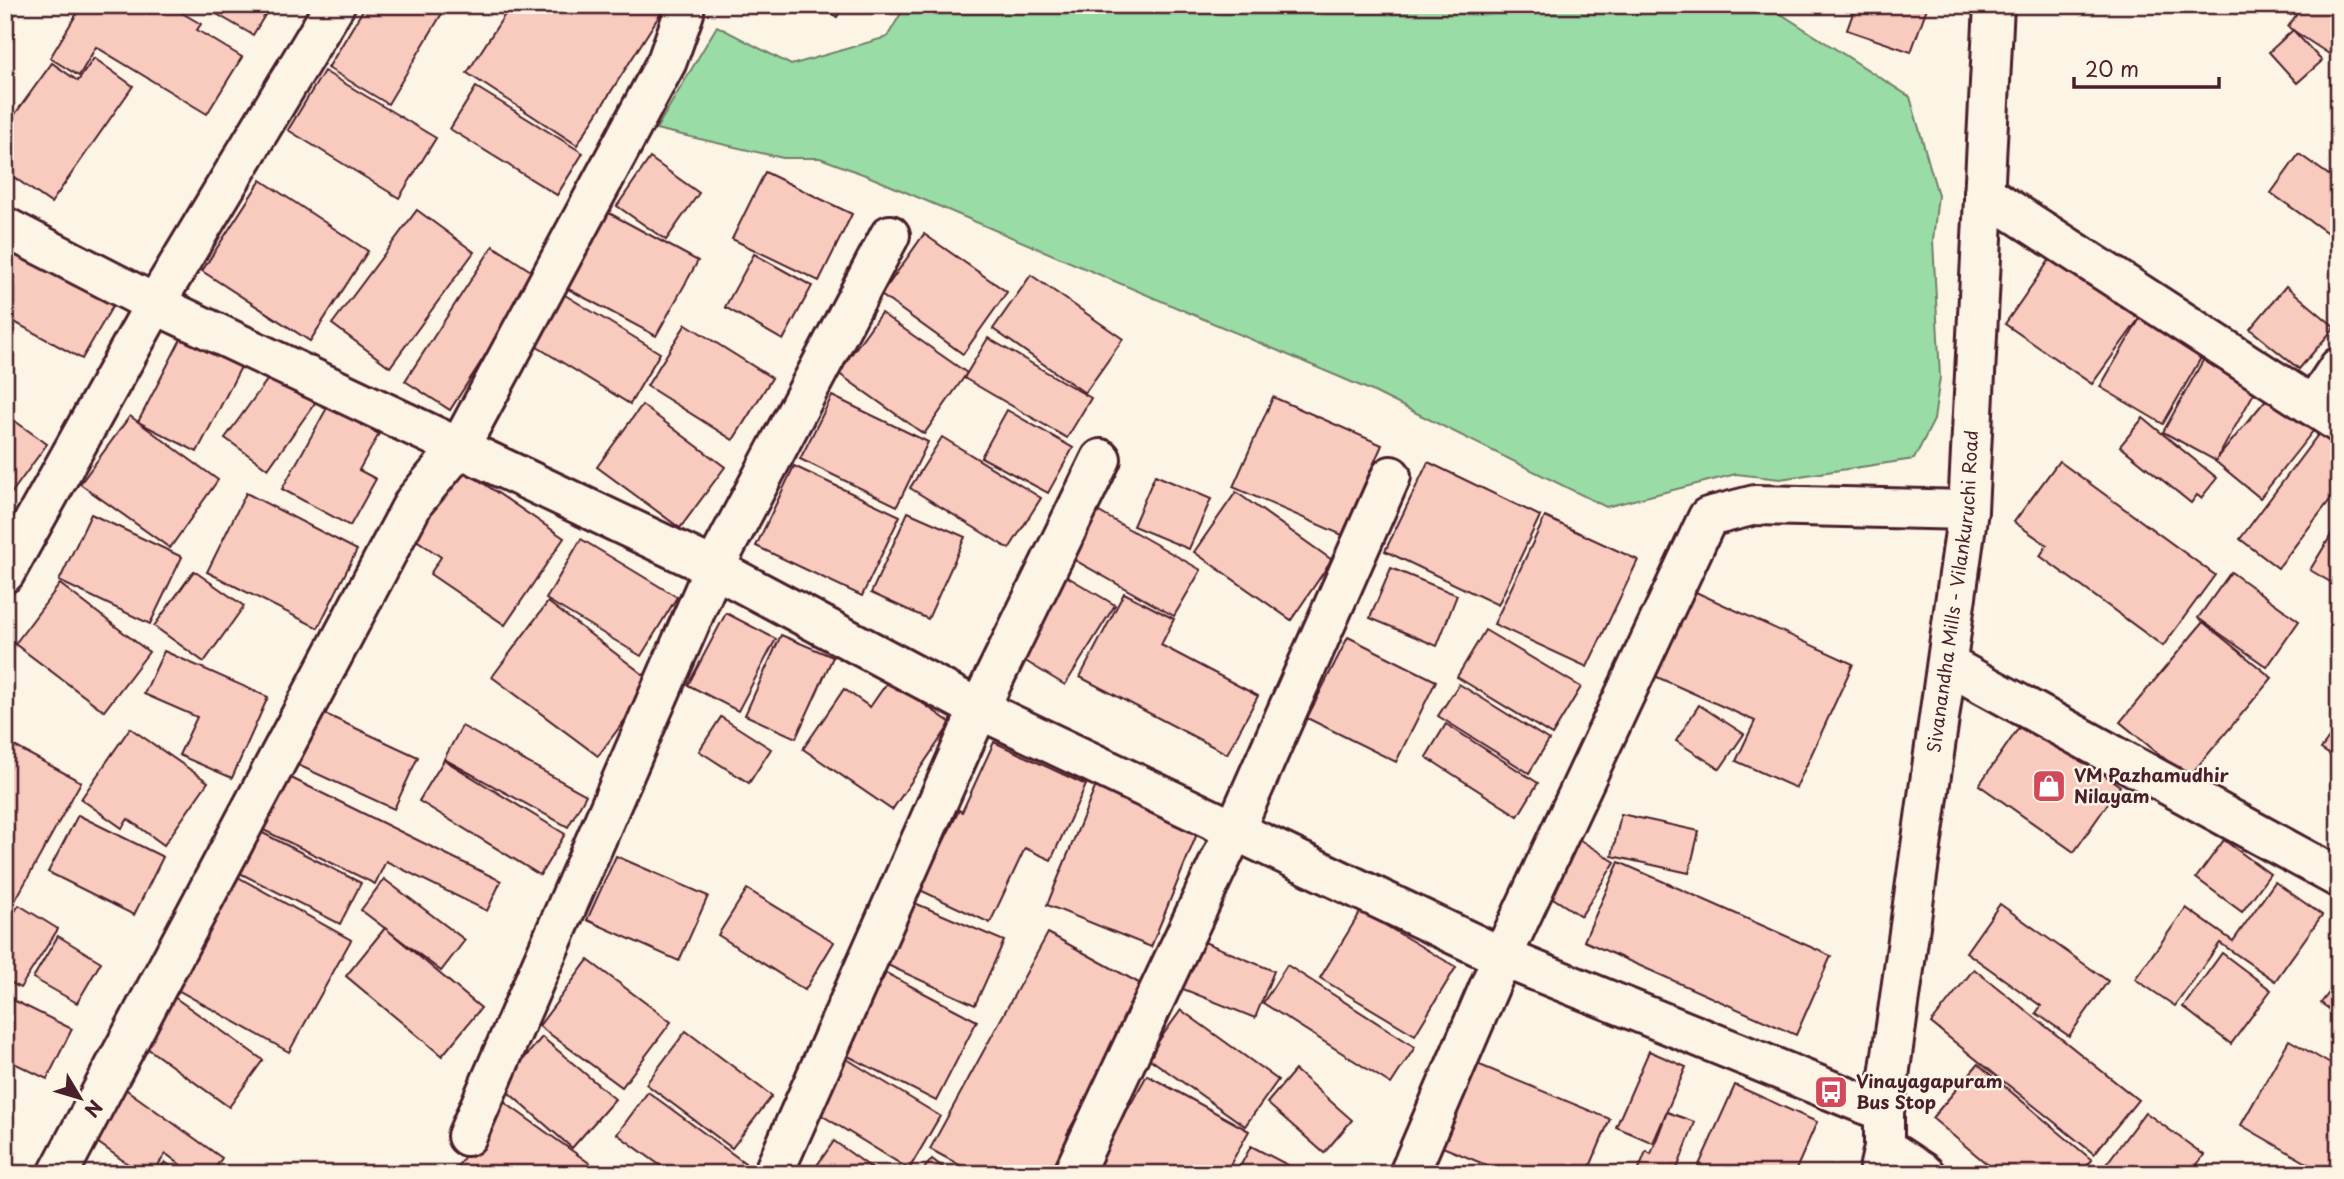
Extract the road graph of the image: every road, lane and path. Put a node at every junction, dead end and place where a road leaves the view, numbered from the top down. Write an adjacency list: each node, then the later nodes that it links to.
1 (334, 5): 7 (street)
2 (684, 5): 10 (street)
3 (1994, 5): 4 (street, Sivanandha Mills - Vilankuruchi Road)
4 (1984, 193): 9 (street); 13 (street, Sivanandha Mills - Vilankuruchi Road)
5 (5, 227): 7 (street)
6 (890, 235): 14 (street)
7 (155, 304): 10 (street); 15 (street)
8 (2339, 367): 9 (street)
9 (2326, 415)
10 (459, 448): 14 (street); 23 (street)
11 (1101, 458): 17 (street)
12 (1391, 476): 18 (street)
13 (1968, 510): 16 (street, Sivanandha Mills - Vilankuruchi Road); 20 (street)
14 (715, 568): 17 (street); 21 (street)
15 (5, 573)
16 (1948, 665): 19 (street); 22 (street, Sivanandha Mills - Vilankuruchi Road)
17 (979, 709): 18 (street); 24 (street)
18 (1235, 829): 20 (street); 25 (street)
19 (2339, 878)
20 (1502, 957): 22 (street); 26 (street)
21 (467, 1136)
22 (1882, 1144): 27 (street)
23 (58, 1174)
24 (773, 1174)
25 (1073, 1174)
26 (1409, 1174)
27 (1925, 1174)

